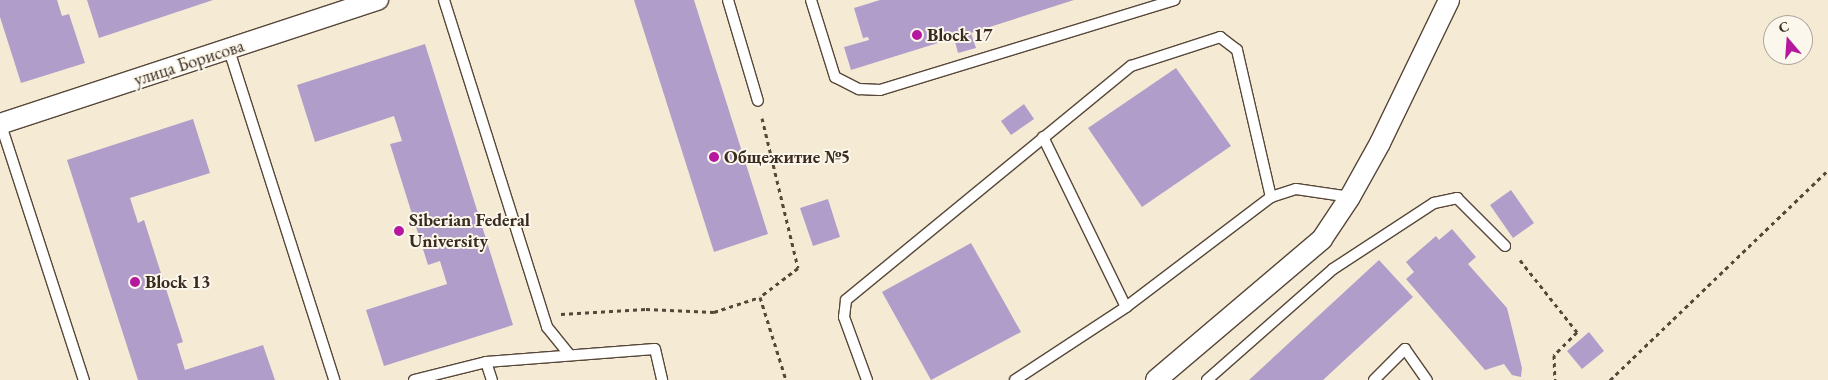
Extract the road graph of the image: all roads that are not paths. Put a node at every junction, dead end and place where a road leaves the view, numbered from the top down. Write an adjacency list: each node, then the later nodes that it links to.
1 (378, 0): 7 (street, улица Борисова)
2 (444, 0): 15 (lane)
3 (728, 0): 8 (lane)
4 (811, 0): 5 (lane)
5 (1175, 0)
6 (1449, 0): 12 (street)
7 (229, 50): 9 (street, улица Борисова); 18 (lane)
8 (758, 101)
9 (0, 123): 17 (lane)
10 (1043, 137): 11 (lane); 14 (lane); 22 (lane)
11 (1271, 197): 12 (lane); 14 (lane)
12 (1350, 197): 24 (street)
13 (1505, 246): 25 (lane)
14 (1126, 307): 23 (lane)
15 (569, 354): 16 (lane); 21 (lane)
16 (486, 362): 19 (lane); 20 (lane)
17 (84, 380)
18 (334, 380)
19 (414, 380)
20 (492, 380)
21 (662, 380)
22 (867, 380)
23 (1015, 380)
24 (1156, 380)
25 (1207, 380)
26 (1374, 380): 27 (lane)
27 (1427, 380)

